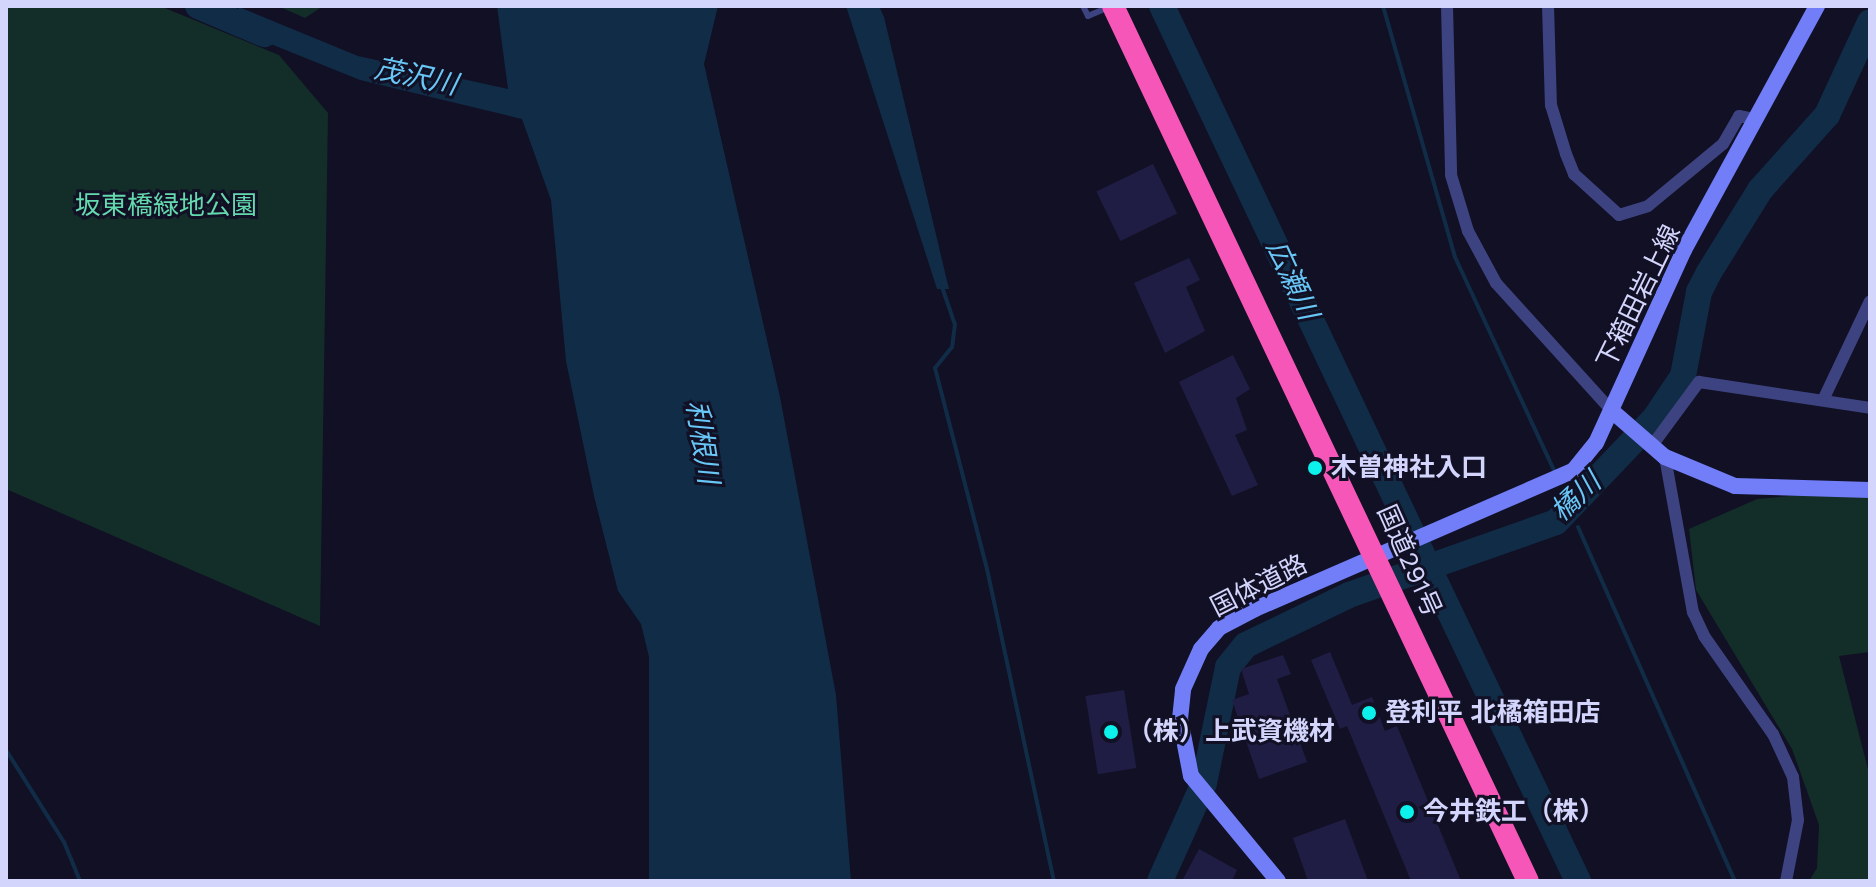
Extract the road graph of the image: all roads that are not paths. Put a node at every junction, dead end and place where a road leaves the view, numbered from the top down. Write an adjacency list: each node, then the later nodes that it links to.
1 (1083, 6): 2 (lane)
2 (1112, 6): 14 (highway, 国道291号)
3 (1447, 6): 10 (street)
4 (1548, 6): 6 (street)
5 (1817, 6): 6 (street, 下箱田岩上線)
6 (1754, 119): 10 (street, 下箱田岩上線)
7 (1870, 301): 8 (street)
8 (1824, 398): 9 (street); 11 (street)
9 (1870, 408)
10 (1612, 411): 11 (street); 14 (street, 下箱田岩上線)
11 (1648, 445): 12 (street)
12 (1665, 457): 13 (street); 17 (street)
13 (1870, 490)
14 (1380, 564): 15 (street, 国体道路); 16 (highway, 国道291号)
15 (1278, 881)
16 (1528, 881)
17 (1786, 881)

